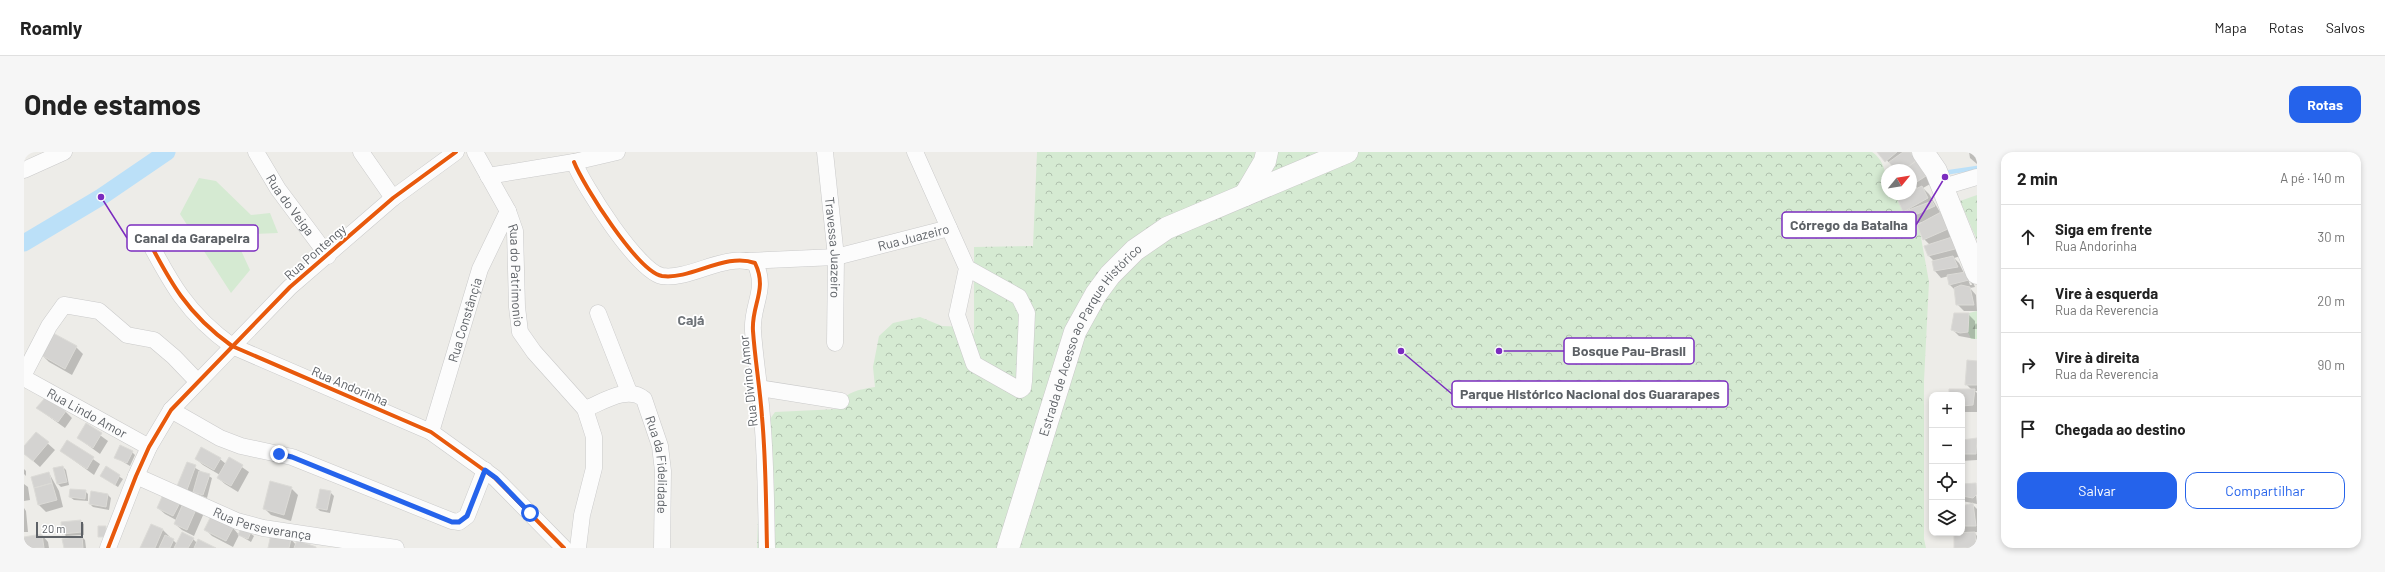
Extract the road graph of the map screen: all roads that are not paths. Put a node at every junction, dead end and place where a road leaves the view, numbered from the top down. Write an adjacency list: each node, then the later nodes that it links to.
1 (64, 152): 13 (street)
2 (256, 152): 22 (street, Rua do Veiga)
3 (361, 152): 18 (street)
4 (456, 152): 18 (street, Rua Pontengy)
5 (475, 152): 14 (street, Rua do Patrimonio)
6 (617, 152): 12 (street)
7 (825, 152): 23 (street, Travessa Juazeiro)
8 (915, 152): 20 (street)
9 (1267, 152): 17 (main road)
10 (1346, 152): 17 (main road, Estrada de Acesso ao Parque Histórico)
11 (1923, 152): 16 (main road)
12 (574, 162): 14 (street); 24 (street)
13 (24, 170)
14 (488, 176): 19 (street, Rua do Patrimonio)
15 (1977, 177): 16 (street)
16 (1948, 185): 26 (main road)
17 (1245, 195): 48 (main road, Estrada de Acesso ao Parque Histórico)
18 (393, 198): 22 (street, Rua Pontengy)
19 (508, 211): 36 (street, Rua do Patrimonio); 38 (street, Rua Constânçia)
20 (949, 228): 23 (street, Rua Juazeiro); 25 (street, Rua Juazeiro)
21 (145, 234): 29 (street, Rua Andorinha)
22 (328, 256): 29 (street, Rua Pontengy)
23 (836, 257): 24 (street); 28 (street, Travessa Juazeiro)
24 (747, 260): 33 (street, Rua Divino Amor)
25 (967, 268): 25 (street)
26 (1977, 273)
27 (598, 313): 34 (street)
28 (835, 343)
29 (232, 346): 32 (street, Rua Pontengy); 38 (street, Rua Andorinha)
30 (24, 374): 32 (street)
31 (24, 378): 39 (street, Rua Lindo Amor)
32 (197, 381): 37 (street, Rua Pontengy)
33 (759, 388): 35 (street, Rua Divino Amor); 47 (street, Rua Divino Amor)
34 (629, 392): 36 (street); 46 (street, Rua da Fidelidade)
35 (841, 401)
36 (585, 409): 45 (street, Rua do Patrimonio)
37 (171, 410): 39 (street, Rua Pontengy); 40 (street)
38 (431, 432): 40 (street, Rua Andorinha)
39 (150, 447): 41 (street, Rua Pontengy)
40 (485, 470): 44 (street, Rua Andorinha)
41 (136, 476): 42 (street, Rua Pontengy); 43 (street, Rua Perseverança)
42 (108, 548)
43 (396, 548)
44 (564, 548)
45 (578, 548)
46 (662, 548)
47 (767, 548)
48 (1008, 548)

